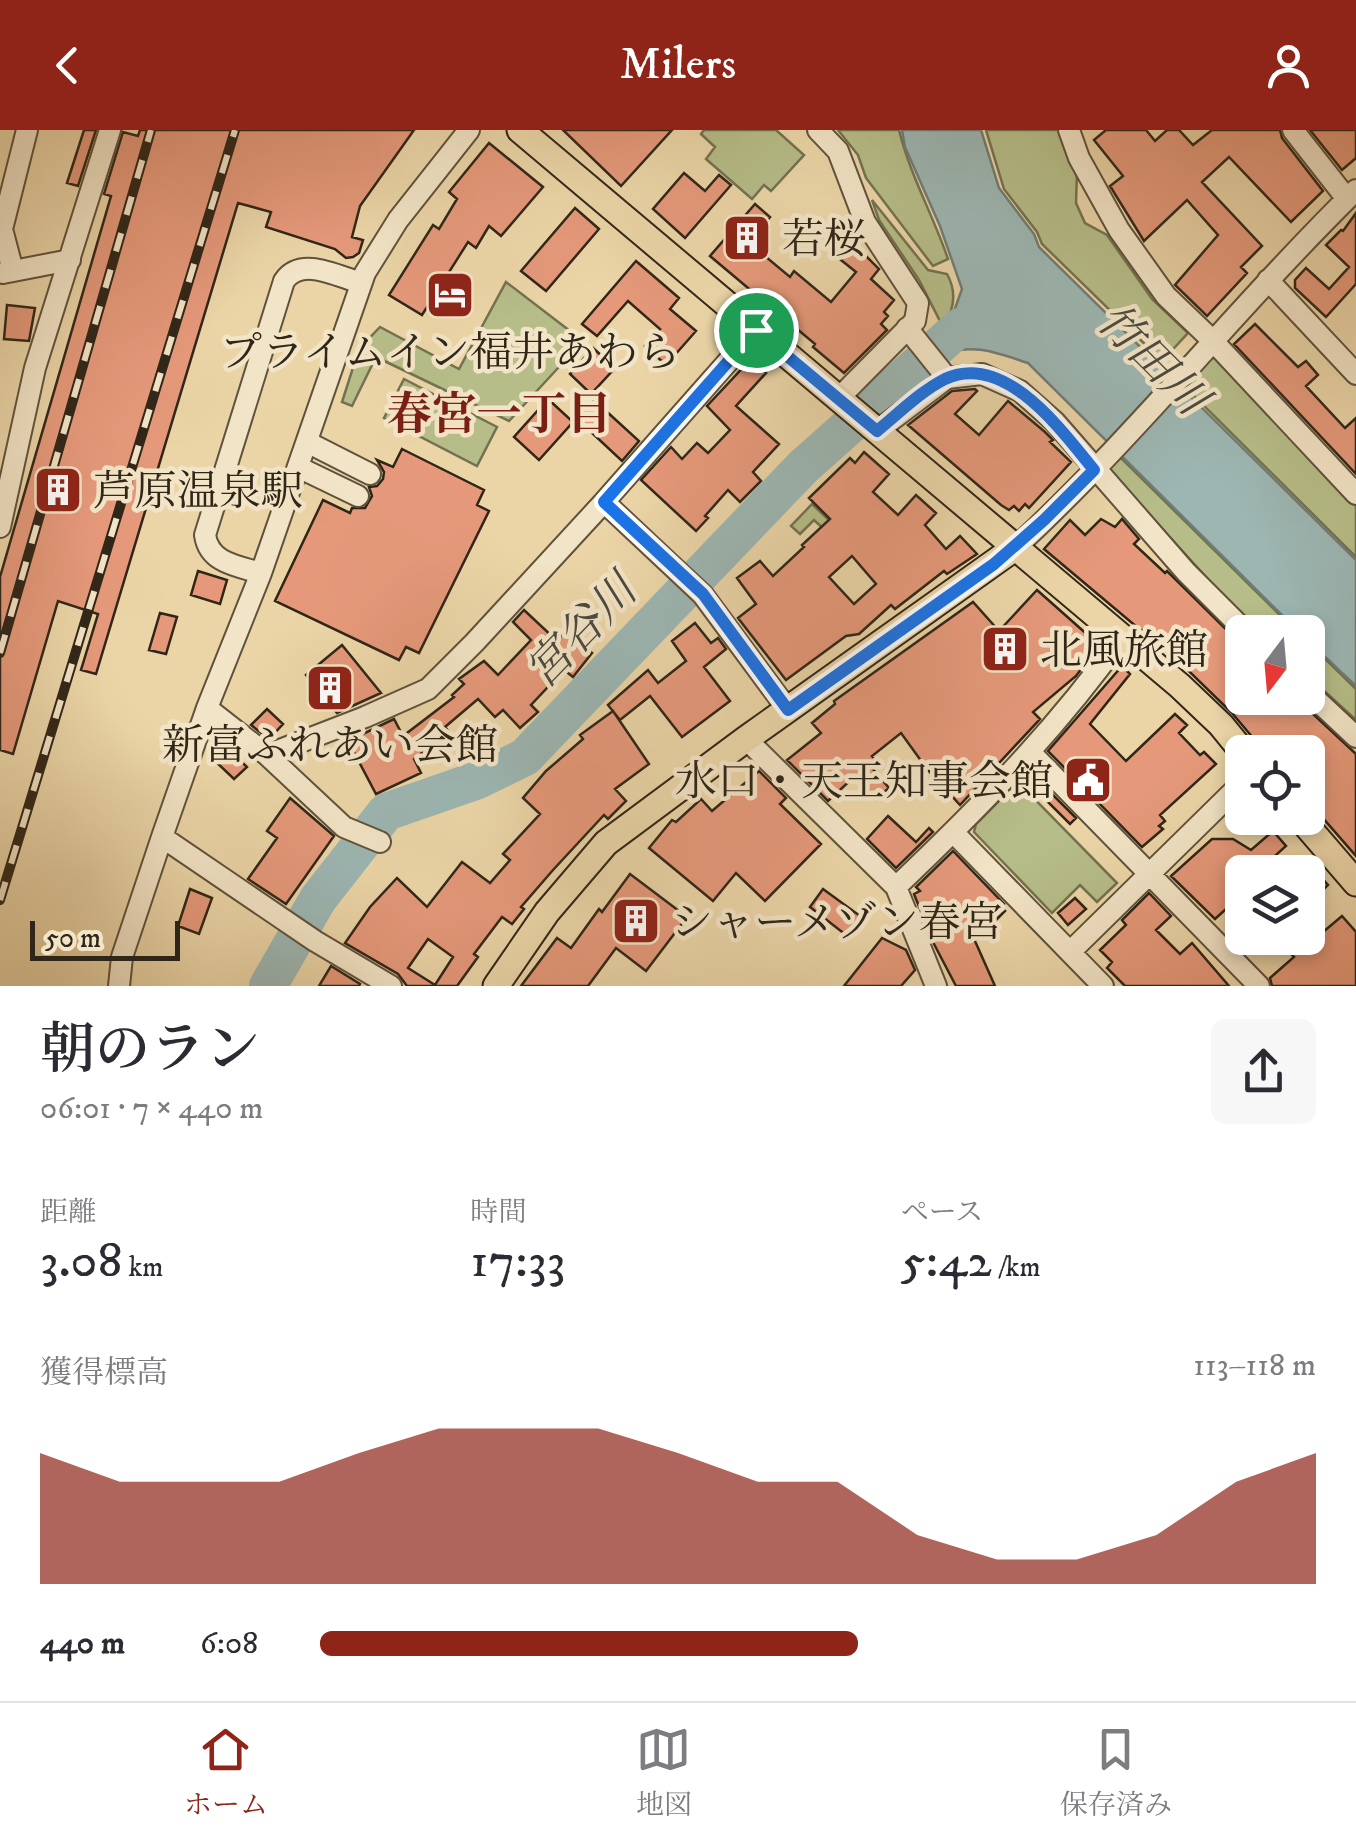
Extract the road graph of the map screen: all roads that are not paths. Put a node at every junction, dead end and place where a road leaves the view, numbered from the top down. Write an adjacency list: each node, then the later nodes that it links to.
1 (27, 130): 10 (street)
2 (110, 130): 9 (street)
3 (470, 130): 12 (street)
4 (520, 130): 14 (main road)
5 (1069, 130): 15 (street)
6 (1293, 130): 8 (street)
7 (821, 132): 13 (street)
8 (1351, 194): 11 (street)
9 (70, 260): 10 (street); 27 (street)
10 (7, 272)
11 (1268, 280): 15 (street); 16 (street)
12 (361, 283): 20 (street); 29 (street)
13 (907, 328): 17 (street); 18 (street)
14 (756, 330): 18 (main road); 26 (street)
15 (1208, 344): 22 (street); 24 (street)
16 (1356, 374)
17 (947, 378): 19 (street); 22 (street)
18 (844, 404): 19 (main road)
19 (877, 431): 28 (main road)
20 (307, 442): 21 (street); 23 (street)
21 (298, 468): 25 (street); 29 (street)
22 (1094, 470): 28 (street); 30 (street)
23 (370, 474)
24 (1356, 494)
25 (358, 496)
26 (604, 502): 34 (street); 39 (street)
27 (2, 514)
28 (1016, 547): 31 (main road); 34 (main road)
29 (261, 574): 32 (street)
30 (1229, 615)
31 (1122, 637): 35 (main road); 38 (street)
32 (206, 708): 39 (street); 43 (street)
33 (1325, 708): 36 (street)
34 (788, 710): 37 (main road)
35 (1229, 735)
36 (1356, 736)
37 (746, 739): 47 (street); 51 (main road)
38 (1031, 753): 41 (street); 45 (street)
39 (268, 755): 44 (street)
40 (1225, 800): 45 (street)
41 (953, 832): 47 (street); 48 (street)
42 (1315, 835): 46 (main road)
43 (162, 837): 49 (street); 50 (street)
44 (378, 841)
45 (1150, 873): 48 (street); 54 (street)
46 (1356, 883)
47 (896, 887): 52 (street)
48 (1070, 952): 53 (street)
49 (119, 986)
50 (391, 986)
51 (496, 986)
52 (936, 986)
53 (1104, 986)
54 (1259, 986)

